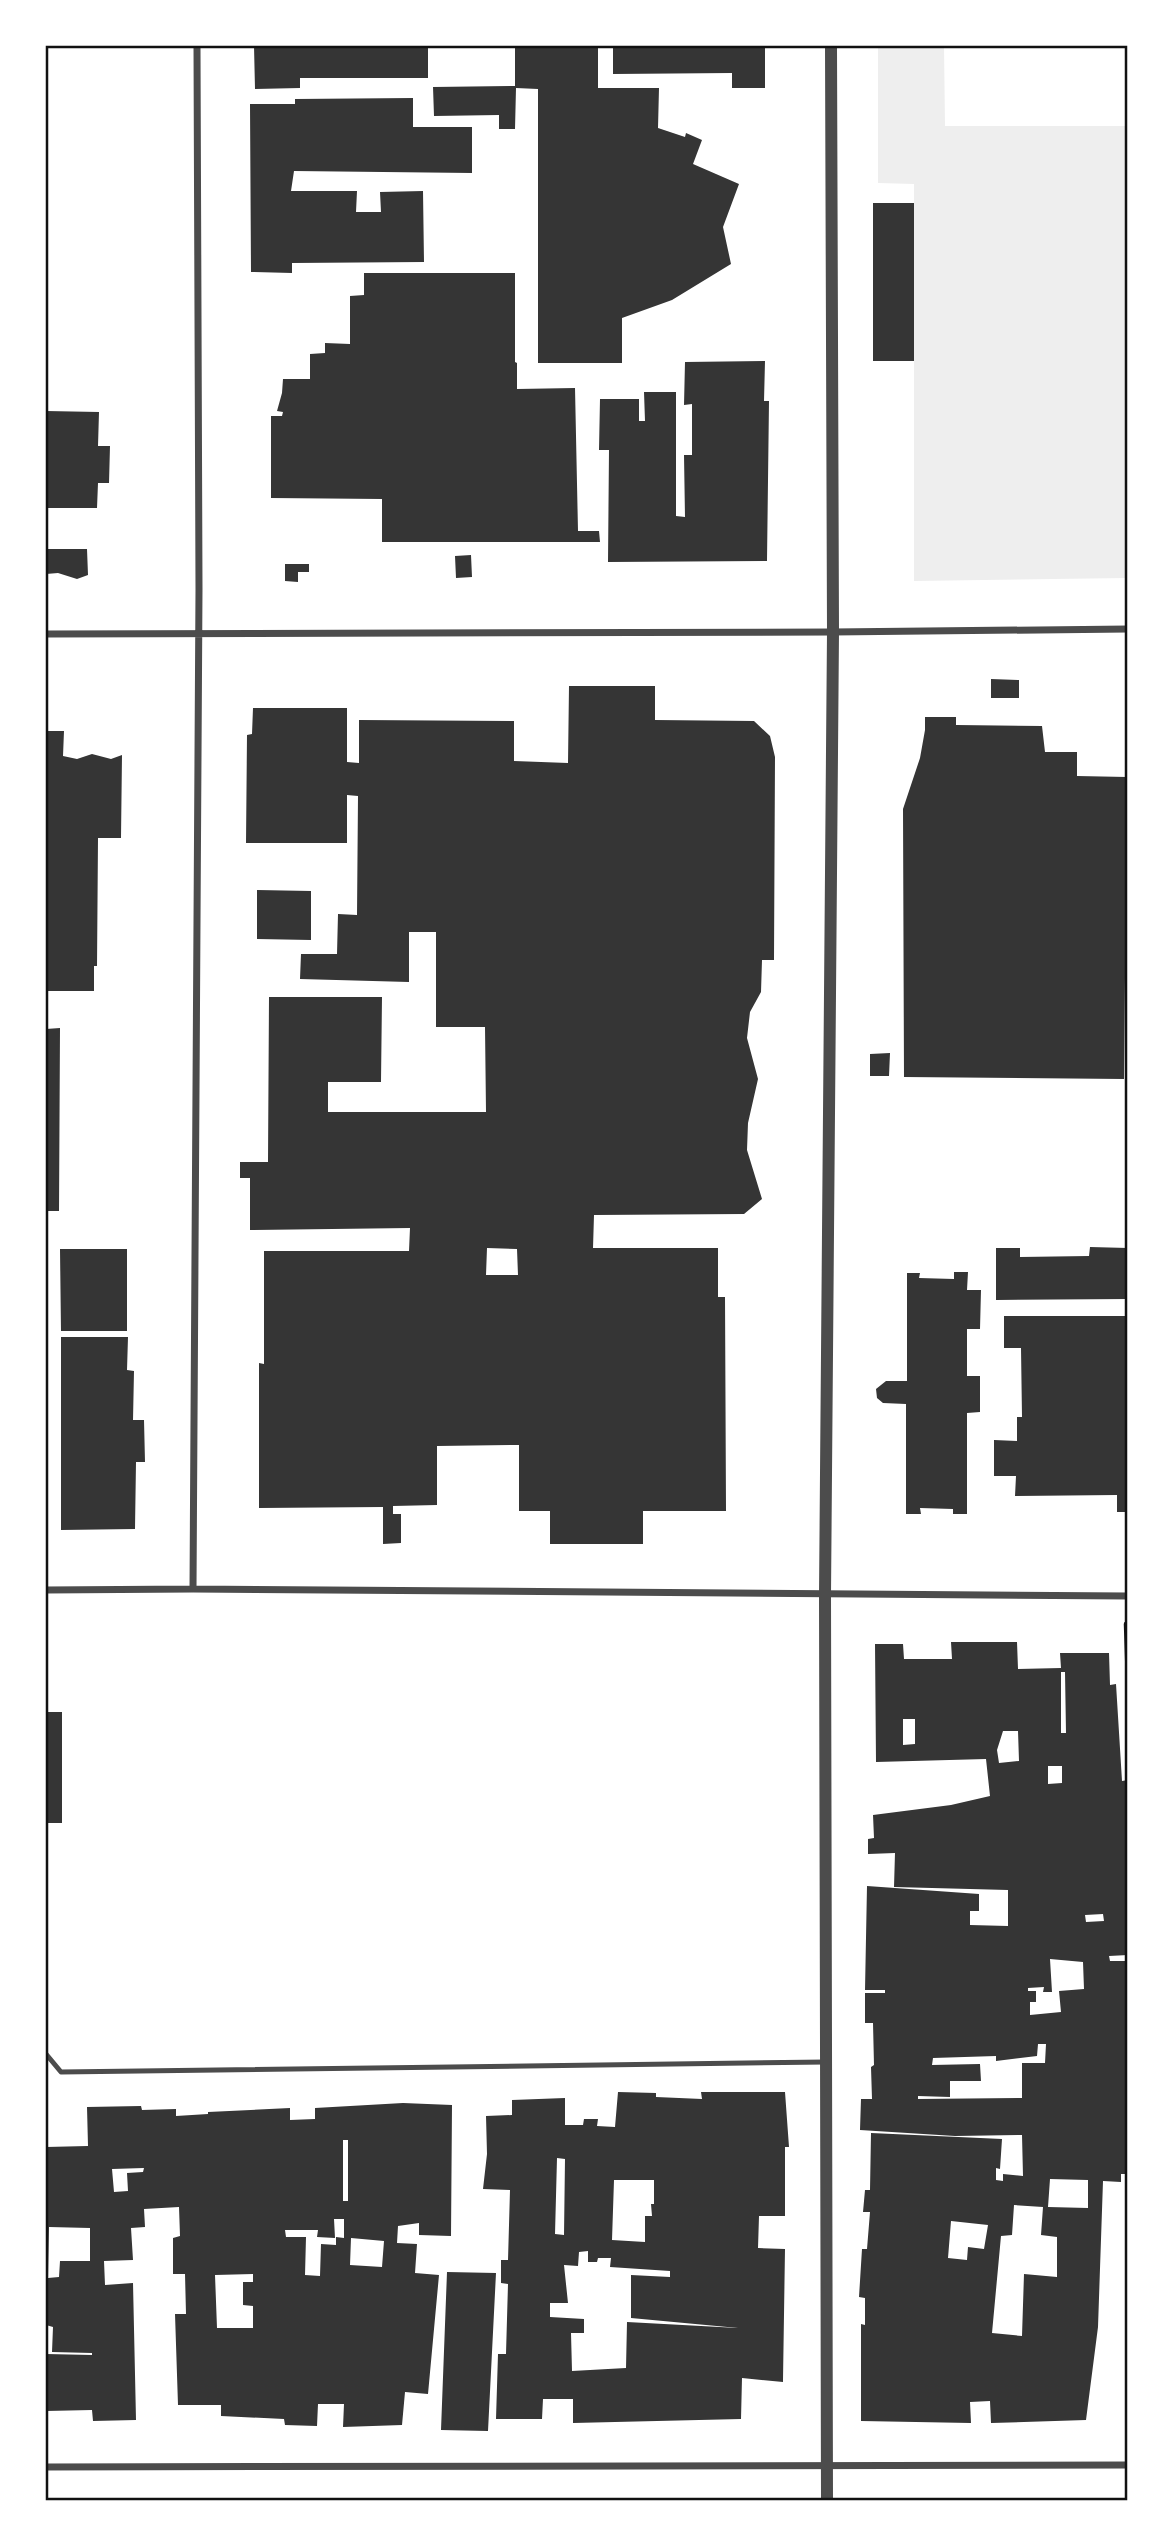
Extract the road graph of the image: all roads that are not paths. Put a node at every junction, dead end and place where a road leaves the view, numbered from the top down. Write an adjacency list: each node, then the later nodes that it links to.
1 (197, 46): 4 (street)
2 (831, 46): 5 (street)
3 (1128, 629): 5 (street)
4 (199, 632): 5 (street); 6 (street); 7 (street)
5 (833, 632): 9 (street)
6 (46, 634)
7 (193, 1589): 8 (street); 9 (street)
8 (46, 1590)
9 (825, 1594): 10 (street); 12 (street)
10 (1126, 1596)
11 (46, 2054): 12 (lane)
12 (826, 2062): 13 (street)
13 (827, 2464): 14 (street); 15 (street); 16 (street)
14 (1128, 2465)
15 (46, 2467)
16 (827, 2501)

